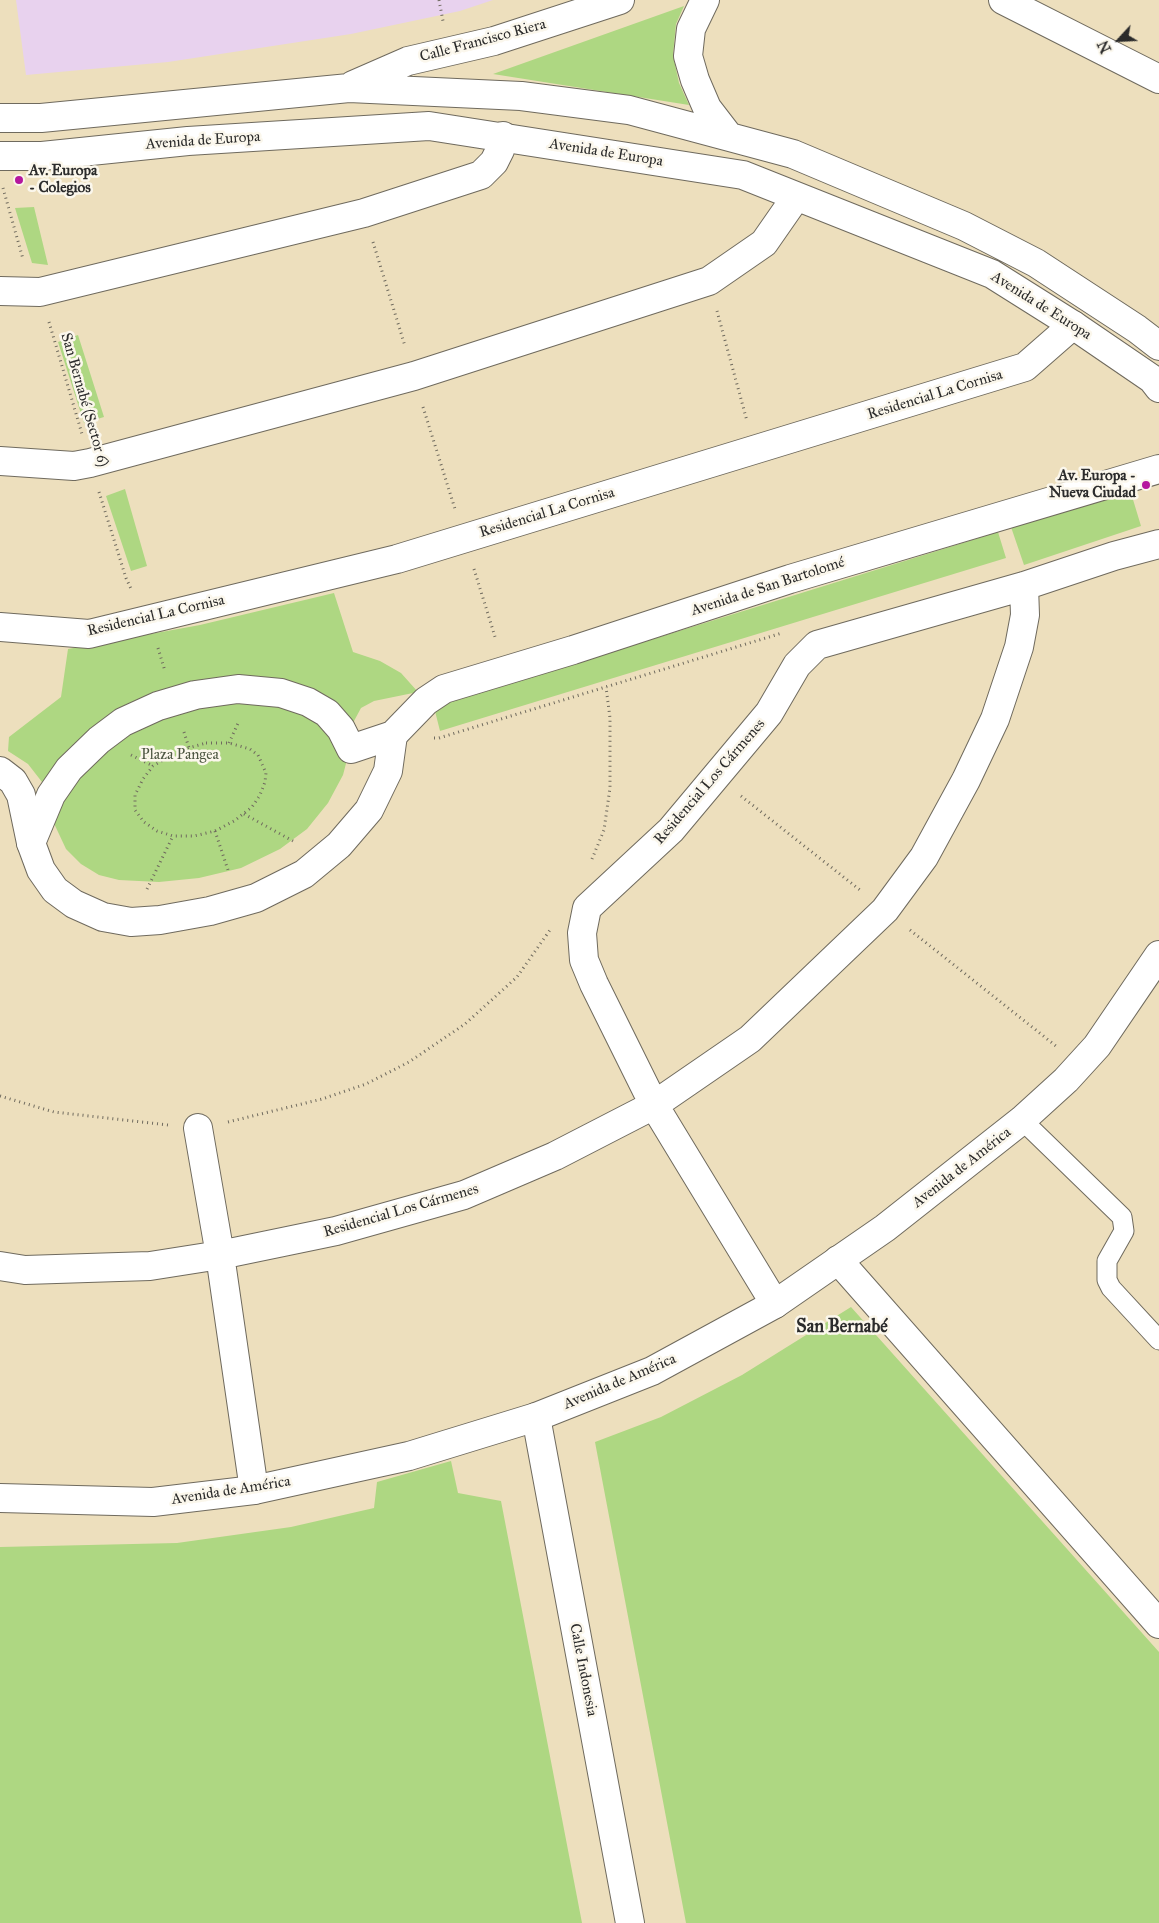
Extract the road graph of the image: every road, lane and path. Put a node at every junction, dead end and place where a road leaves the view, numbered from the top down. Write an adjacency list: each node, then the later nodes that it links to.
1 (620, 0): 5 (street, Calle Francisco Riera)
2 (705, 0): 7 (street)
3 (1003, 0): 4 (street)
4 (1159, 79)
5 (349, 88): 6 (street, Avenida de Europa); 7 (street, Avenida de Europa)
6 (0, 118)
7 (727, 134): 17 (street, Avenida de Europa)
8 (503, 136): 9 (street, Avenida de Europa); 12 (street, Avenida de Europa); 15 (street)
9 (0, 156)
10 (1, 185): 11 (path); 15 (path, San Bernabé (Sector 6))
11 (11, 185)
12 (796, 197): 13 (street); 16 (street, Avenida de Europa)
13 (709, 281): 19 (path); 21 (street)
14 (0, 291): 15 (street)
15 (40, 292): 21 (path, San Bernabé (Sector 6))
16 (1073, 325): 18 (street, Avenida de Europa); 19 (street, Residencial La Cornisa)
17 (1159, 346)
18 (1159, 388)
19 (754, 450): 23 (street, Residencial La Cornisa)
20 (0, 462): 21 (street)
21 (90, 463): 26 (path, San Bernabé (Sector 6))
22 (1159, 470): 29 (street, Avenida de San Bartolomé)
23 (464, 538): 26 (street, Residencial La Cornisa); 29 (path)
24 (1159, 544): 25 (street, Residencial Los Cármenes)
25 (1024, 586): 44 (street, Residencial Los Cármenes); 44 (street, Residencial Los Cármenes)
26 (149, 619): 27 (street, Residencial La Cornisa)
27 (0, 627)
28 (790, 631): 30 (path)
29 (506, 670): 31 (street, Avenida de San Bartolomé)
30 (606, 687): 31 (path); 38 (path)
31 (393, 735): 36 (street, Avenida de San Bartolomé); 37 (street)
32 (0, 771): 36 (street)
33 (244, 814): 34 (path); 35 (path); 37 (path)
34 (215, 830): 35 (path); 39 (path)
35 (173, 836): 40 (path)
36 (31, 843): 40 (street)
37 (324, 858): 39 (street)
38 (590, 864)
39 (240, 902): 40 (street)
40 (132, 922)
41 (553, 925): 46 (path)
42 (1159, 955): 45 (street, Avenida de América)
43 (0, 1096): 46 (path)
44 (654, 1105): 47 (street, Residencial Los Cármenes); 50 (street, Residencial Los Cármenes)
45 (1022, 1120): 48 (street, Avenida de América); 51 (lane)
46 (198, 1128): 47 (street)
47 (220, 1255): 49 (street, Residencial Los Cármenes); 53 (street)
48 (838, 1260): 50 (street, Avenida de América); 55 (street)
49 (0, 1266)
50 (775, 1304): 52 (street, Avenida de América)
51 (1159, 1340)
52 (536, 1417): 53 (street, Avenida de América); 56 (street, Calle Indonesia)
53 (254, 1490): 54 (street, Avenida de América)
54 (0, 1498)
55 (1159, 1624)
56 (630, 1923)

